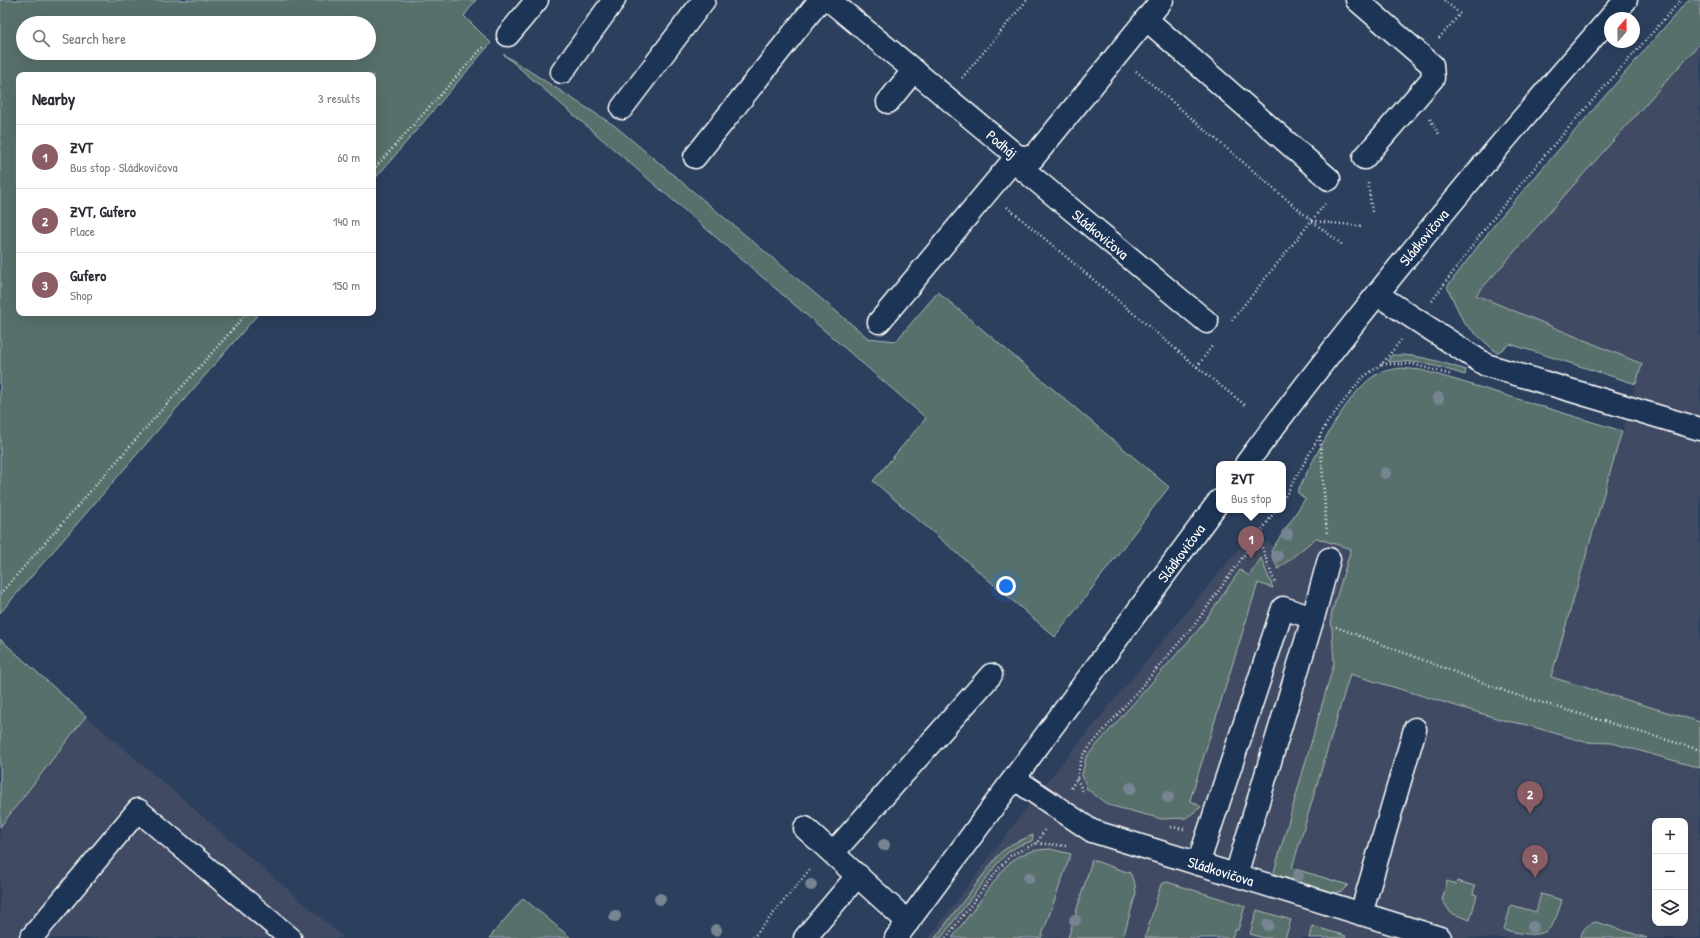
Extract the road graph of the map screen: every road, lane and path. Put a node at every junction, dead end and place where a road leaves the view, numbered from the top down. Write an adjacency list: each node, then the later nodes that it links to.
1 (537, 0): 14 (street)
2 (614, 0): 18 (street)
3 (704, 0): 21 (street)
4 (1027, 0): 19 (path)
5 (1162, 0): 12 (street, Podháj)
6 (1357, 0): 16 (street)
7 (1444, 0): 16 (path)
8 (1626, 0): 11 (street, Sládkovičova)
9 (1681, 0): 34 (path)
10 (832, 2): 17 (street, Podháj); 22 (street)
11 (1615, 12)
12 (1146, 19): 15 (street, Podháj); 26 (street)
13 (1604, 25): 32 (street, Sládkovičova)
14 (508, 35): 25 (path)
15 (1117, 55): 23 (street, Podháj); 29 (path)
16 (1423, 57): 24 (street)
17 (914, 70): 19 (street, Podháj); 20 (street)
18 (562, 72)
19 (947, 97): 23 (street, Podháj)
20 (888, 102)
21 (622, 108)
22 (695, 157)
23 (1015, 158): 27 (street); 36 (street, Sládkovičova)
24 (1364, 158): 28 (path)
25 (376, 167)
26 (1329, 189): 29 (path)
27 (988, 191): 35 (street); 41 (path)
28 (1372, 212)
29 (1312, 221): 30 (path); 31 (path); 37 (path)
30 (1361, 226)
31 (1344, 246)
32 (1378, 295): 34 (street); 45 (street, Sládkovičova)
33 (244, 316): 51 (path)
34 (1417, 320): 39 (path); 40 (street)
35 (879, 322)
36 (1207, 322)
37 (1231, 322)
38 (1213, 345): 41 (path)
39 (1382, 364): 40 (path); 44 (path)
40 (1486, 365): 43 (street)
41 (1197, 366): 42 (path)
42 (1245, 405)
43 (1700, 429)
44 (1320, 435): 46 (path); 50 (path)
45 (1248, 461)
46 (1286, 495)
47 (1216, 505): 58 (street, Sládkovičova)
48 (1274, 513): 49 (path)
49 (1258, 535): 52 (path); 57 (path)
50 (1329, 559): 53 (street)
51 (0, 594)
52 (1283, 608): 53 (street); 63 (street)
53 (1313, 618): 56 (path); 67 (street)
54 (991, 675): 64 (street)
55 (1415, 729): 68 (street)
56 (1700, 750)
57 (1077, 778): 59 (path); 60 (path)
58 (1015, 779): 60 (street, Sládkovičova); 69 (street, Sládkovičova)
59 (1089, 799)
60 (1058, 808): 65 (street, Sládkovičova); 74 (path)
61 (1165, 827): 63 (path)
62 (805, 828): 64 (street, Sládkovičova)
63 (1208, 831): 65 (street)
64 (830, 851): 66 (street, Sládkovičova); 72 (path)
65 (1198, 864): 67 (street, Sládkovičova)
66 (858, 875): 69 (street, Sládkovičova); 73 (street)
67 (1236, 875): 68 (street, Sládkovičova)
68 (1361, 914): 75 (street, Sládkovičova)
69 (902, 930)
70 (31, 938): 71 (street)
71 (290, 938)
72 (753, 938)
73 (805, 938)
74 (946, 938)
75 (1440, 938)

